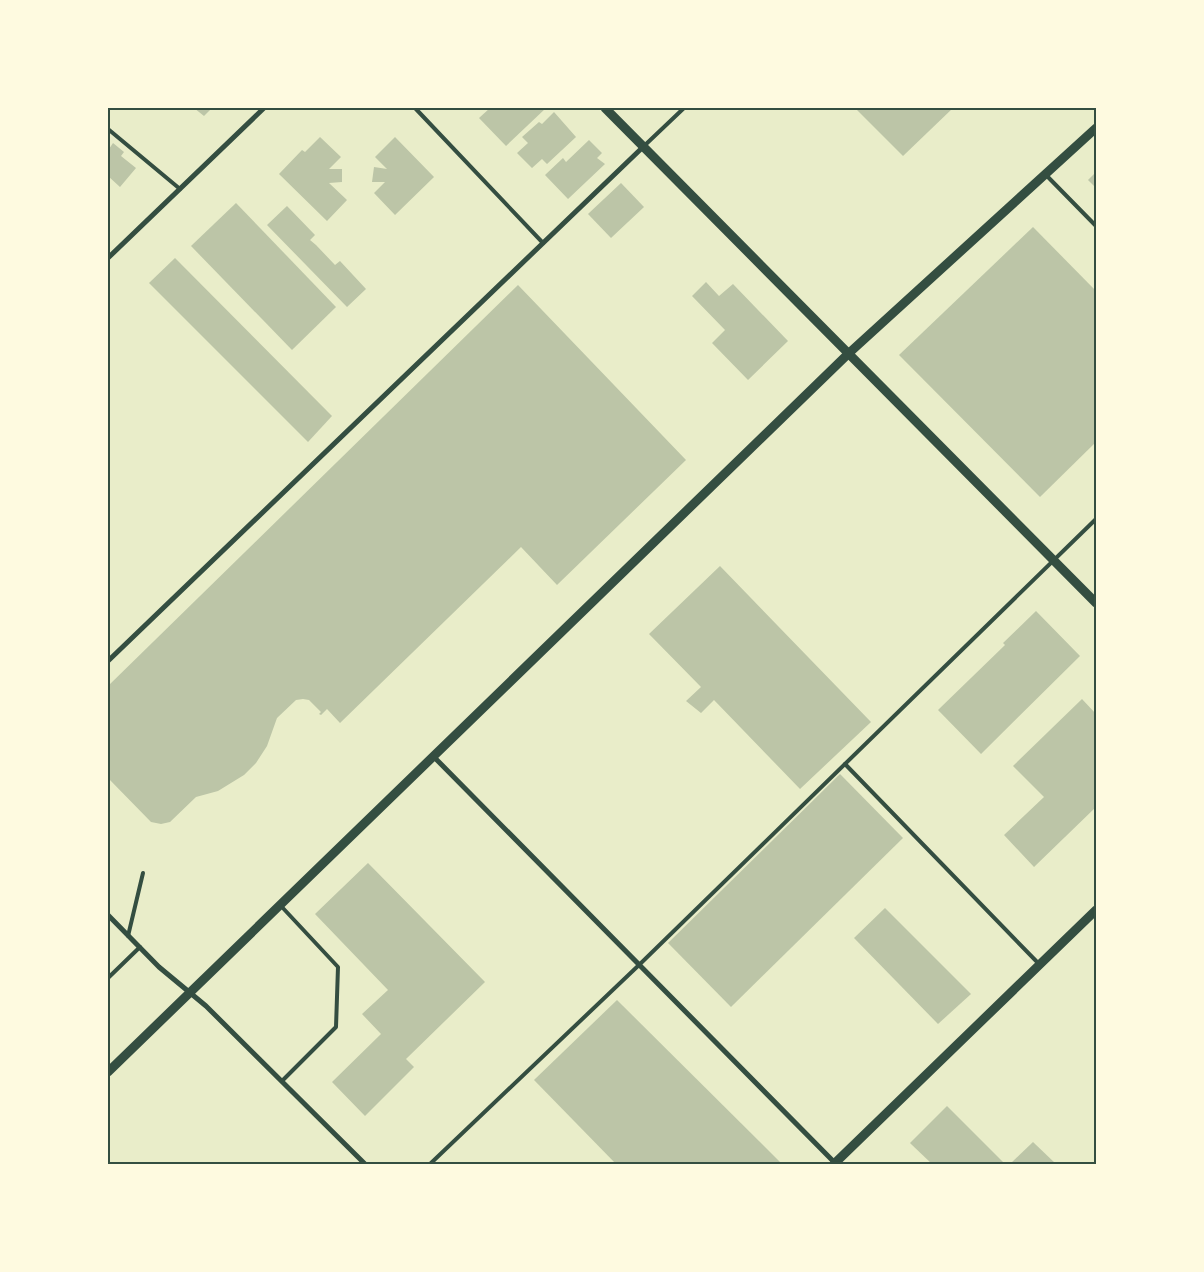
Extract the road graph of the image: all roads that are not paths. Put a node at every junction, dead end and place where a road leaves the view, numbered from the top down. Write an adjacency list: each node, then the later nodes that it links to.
1 (264, 108): 9 (street)
2 (415, 108): 11 (lane)
3 (605, 108): 7 (street)
4 (684, 108): 7 (lane)
5 (1096, 128): 8 (street)
6 (108, 129): 9 (lane)
7 (643, 147): 11 (street); 13 (street)
8 (1046, 175): 10 (lane); 13 (street)
9 (180, 188): 12 (street)
10 (1096, 226)
11 (543, 243): 17 (street)
12 (108, 258)
13 (848, 354): 15 (street); 18 (street)
14 (1096, 519): 15 (lane)
15 (1054, 560): 16 (street); 19 (lane)
16 (1096, 603)
17 (108, 661)
18 (433, 756): 21 (street); 26 (street)
19 (845, 764): 26 (lane); 27 (lane)
20 (143, 873): 24 (lane)
21 (280, 904): 29 (street); 31 (lane)
22 (1096, 910): 27 (street)
23 (108, 915): 24 (street)
24 (128, 936): 25 (street)
25 (140, 947): 28 (lane); 29 (street)
26 (639, 965): 33 (lane); 34 (street)
27 (1040, 965): 34 (street)
28 (108, 978)
29 (189, 993): 30 (street); 31 (street)
30 (108, 1072)
31 (282, 1081): 32 (street)
32 (364, 1164)
33 (430, 1164)
34 (835, 1164)

